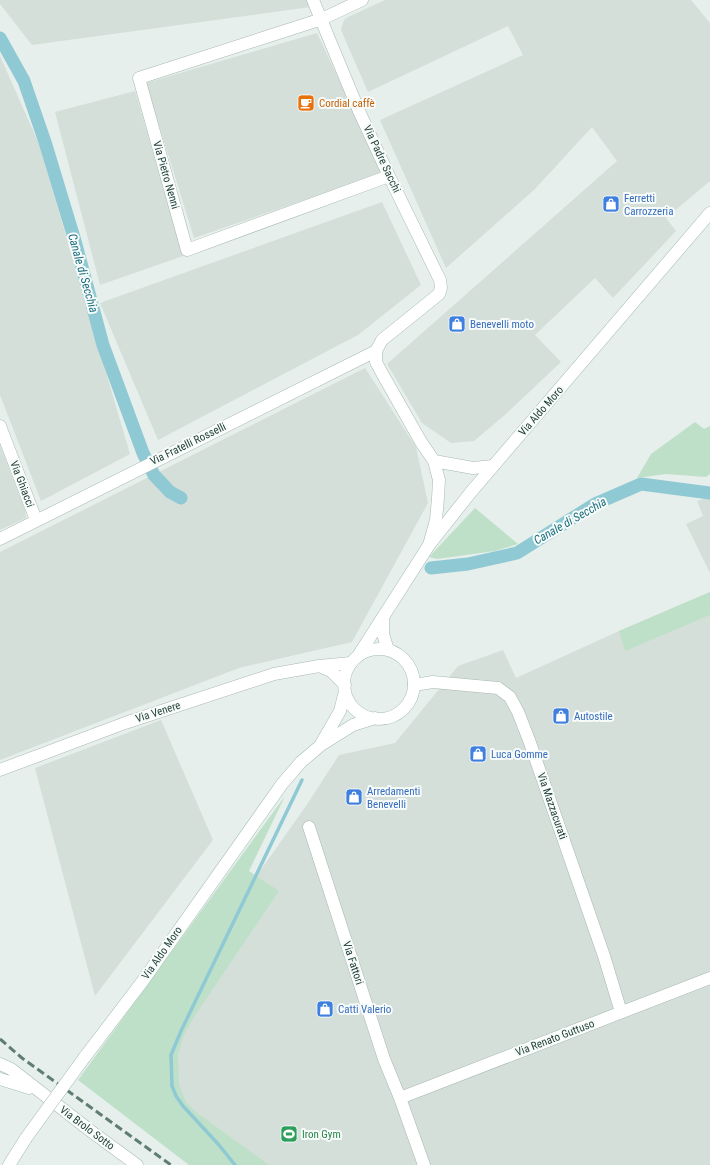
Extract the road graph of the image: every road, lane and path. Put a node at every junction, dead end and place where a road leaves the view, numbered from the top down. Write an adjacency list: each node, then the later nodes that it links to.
1 (313, 0): 3 (street, Via Padre Sacchi)
2 (362, 0): 3 (street)
3 (322, 19): 4 (street, Via Padre Sacchi); 4 (street, Via Pietro Nenni)
4 (389, 176): 6 (street, Via Padre Sacchi)
5 (710, 212): 10 (street, Via Aldo Moro)
6 (439, 294): 7 (street, Via Fratelli Rosselli)
7 (376, 351): 9 (street); 11 (street, Via Fratelli Rosselli)
8 (0, 426): 11 (street, Via Ghiacci)
9 (434, 461): 10 (street); 13 (street)
10 (493, 466): 13 (street, Via Aldo Moro)
11 (36, 520): 12 (street, Via Fratelli Rosselli)
12 (0, 539)
13 (429, 545): 14 (street, Via Aldo Moro)
14 (383, 618): 15 (street); 16 (street, Via Aldo Moro)
15 (388, 650): 16 (street); 18 (street)
16 (355, 659): 17 (street, Via Venere); 19 (street)
17 (319, 666): 19 (street); 22 (street, Via Venere)
18 (414, 685): 20 (street); 25 (street, Via Mazzacurati)
19 (345, 688): 20 (street); 21 (street, Via Aldo Moro)
20 (375, 718): 21 (street, Via Aldo Moro)
21 (320, 745): 30 (street, Via Aldo Moro, bridge)
22 (3, 768)
23 (309, 827): 29 (street, Via Fattori)
24 (710, 978): 25 (street, Via Renato Guttuso)
25 (621, 1012): 29 (street, Via Renato Guttuso)
26 (0, 1064): 28 (street, Via Brolo Sotto)
27 (0, 1078): 28 (street, Via Brolo Sotto)
28 (37, 1090): 31 (street, Via Brolo Sotto)
29 (400, 1098): 32 (street, Via Fattori)
30 (9, 1165)
31 (137, 1165)
32 (424, 1165)

